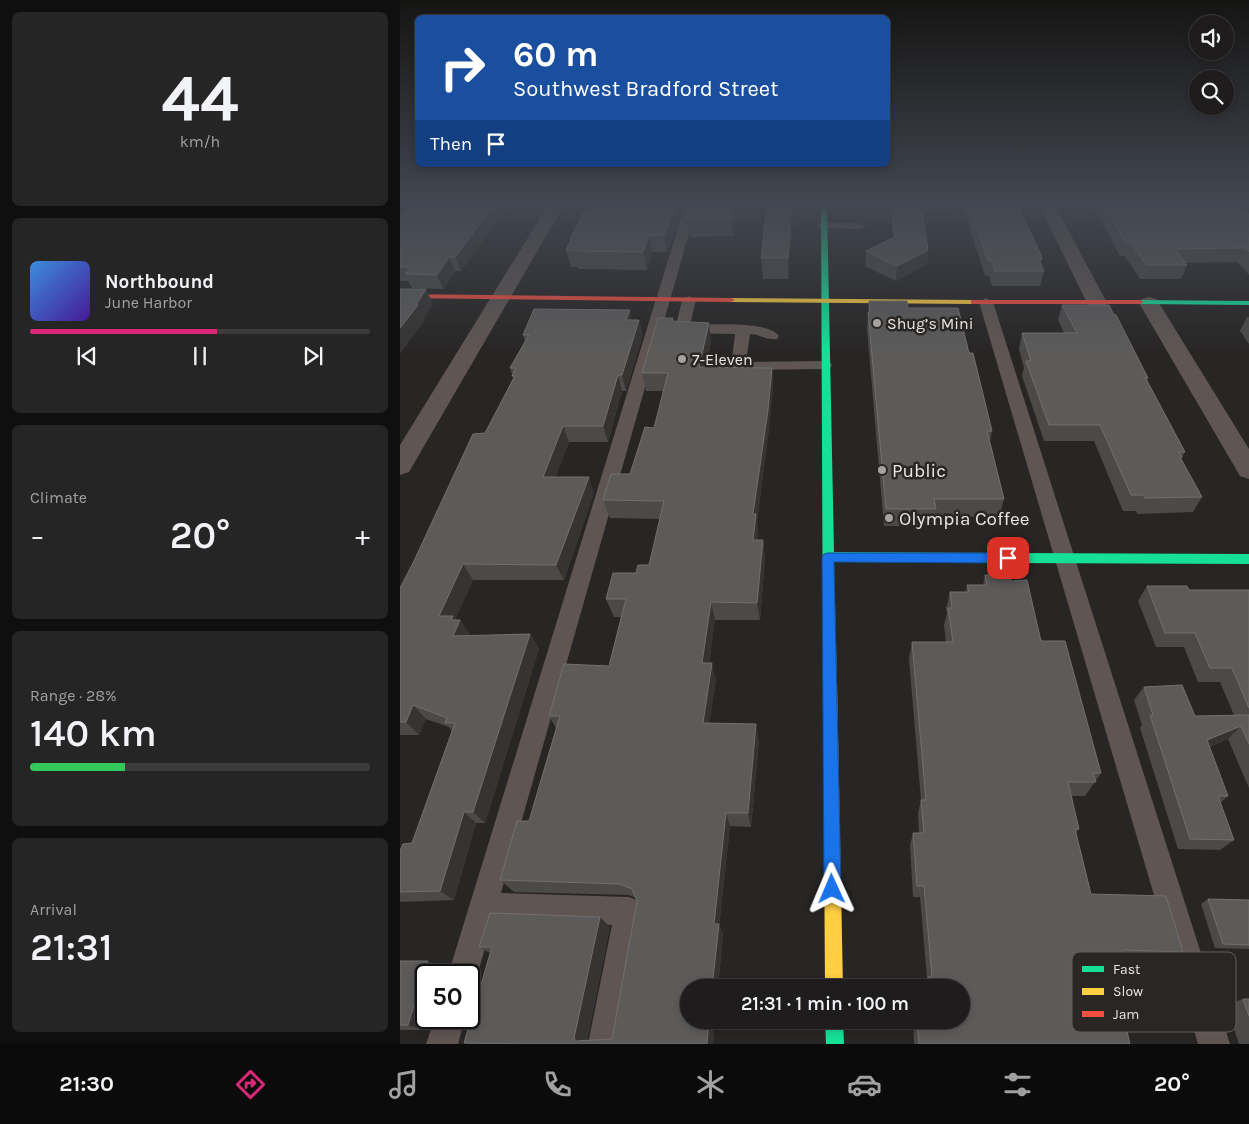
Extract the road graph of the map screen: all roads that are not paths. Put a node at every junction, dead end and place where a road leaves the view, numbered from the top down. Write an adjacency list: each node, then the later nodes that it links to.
1 (527, 254): 6 (street)
2 (676, 254): 7 (lane)
3 (824, 254): 9 (street)
4 (1072, 254): 11 (street)
5 (400, 296): 6 (street)
6 (501, 297): 7 (street); 17 (street)
7 (662, 299): 8 (street); 22 (lane)
8 (689, 300): 9 (street); 14 (lane)
9 (824, 301): 10 (street); 16 (street)
10 (986, 302): 11 (street); 20 (lane)
11 (1097, 303): 12 (street)
12 (1149, 303): 13 (street); 18 (street)
13 (1249, 303)
14 (743, 330): 15 (lane); 16 (lane)
15 (772, 336)
16 (825, 366): 19 (street)
17 (400, 466)
18 (1249, 470)
19 (828, 558): 20 (street); 25 (street)
20 (1064, 558): 21 (street); 23 (lane)
21 (1249, 559)
22 (483, 907): 24 (lane); 30 (lane)
23 (1186, 952)
24 (466, 964)
25 (834, 979)
26 (447, 1029): 29 (lane)
27 (834, 1029): 31 (street)
28 (1210, 1032): 32 (lane)
29 (442, 1044)
30 (604, 1044)
31 (835, 1044)
32 (1214, 1044)

